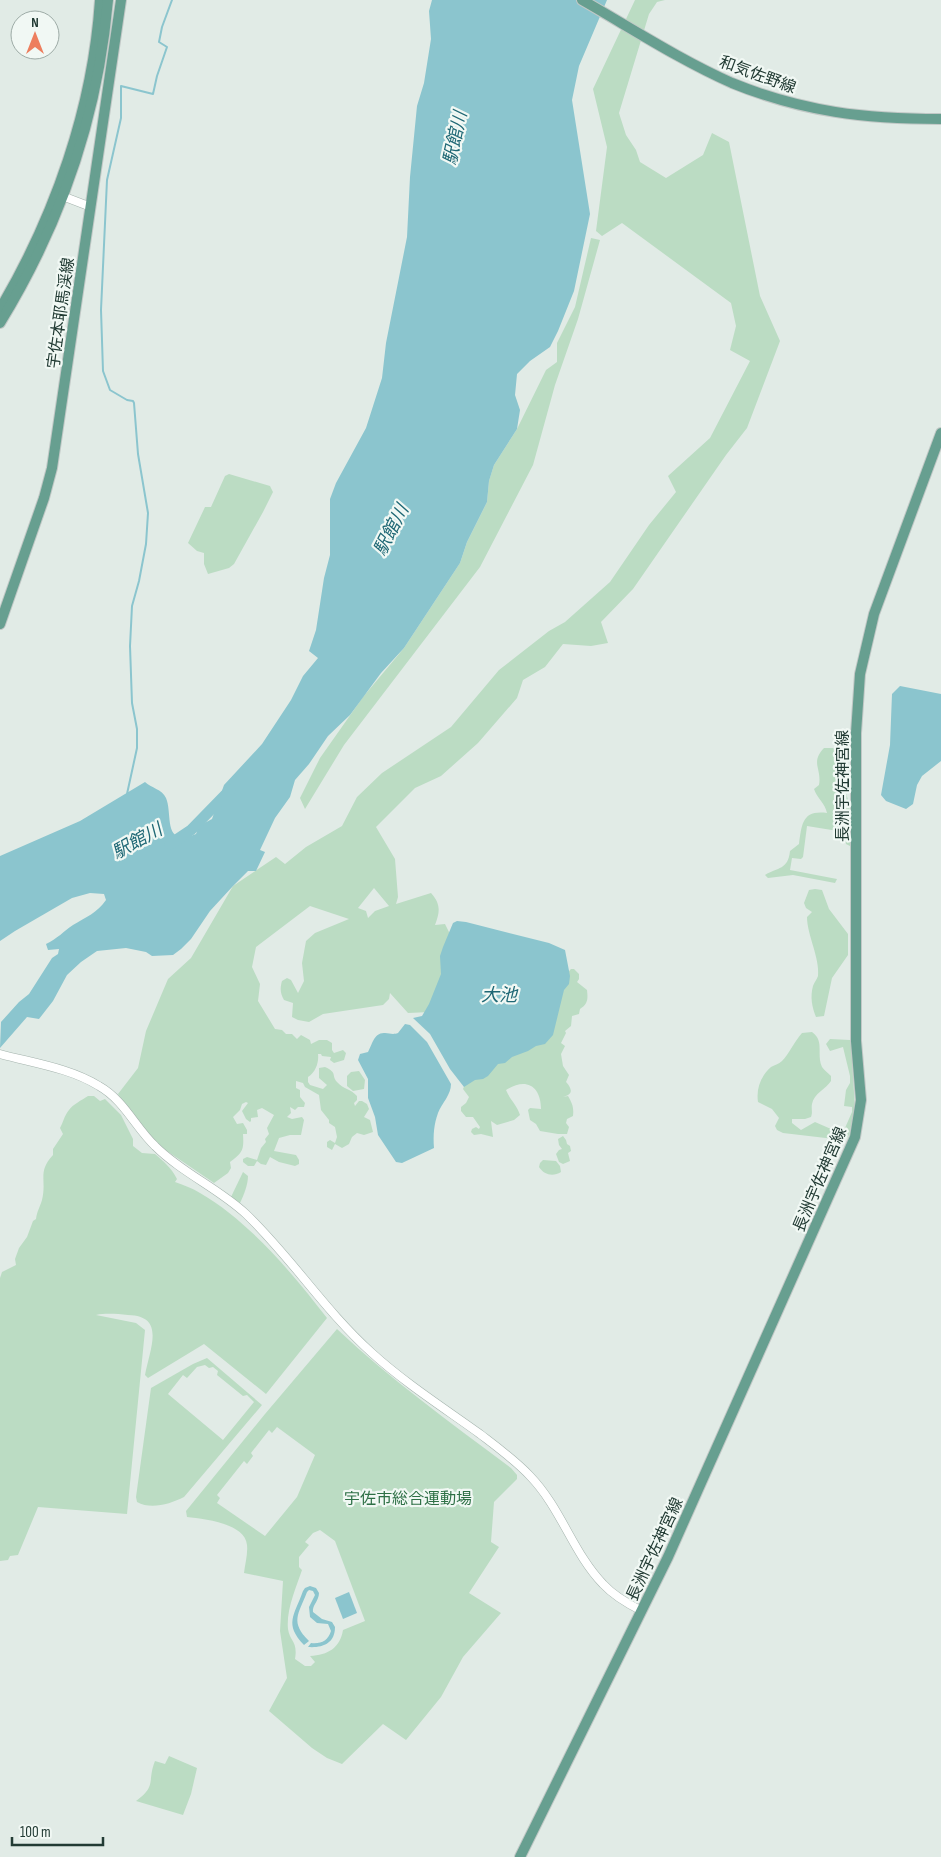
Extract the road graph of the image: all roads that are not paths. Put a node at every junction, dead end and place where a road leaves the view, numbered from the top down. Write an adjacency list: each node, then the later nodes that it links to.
1 (100, 0): 6 (main road, 宇佐本耶馬渓線)
2 (108, 0): 6 (main road, 宇佐本耶馬渓線)
3 (121, 0): 7 (main road, 宇佐本耶馬渓線)
4 (582, 0): 5 (main road, 和気佐野線)
5 (941, 119)
6 (59, 195): 7 (street); 8 (main road, 宇佐本耶馬渓線); 9 (main road, 宇佐本耶馬渓線)
7 (90, 207): 11 (main road, 宇佐本耶馬渓線)
8 (0, 308)
9 (0, 323)
10 (941, 434): 13 (main road, 長洲宇佐神宮線)
11 (0, 624)
12 (0, 1054): 13 (street)
13 (642, 1611): 14 (main road, 長洲宇佐神宮線)
14 (520, 1857)

